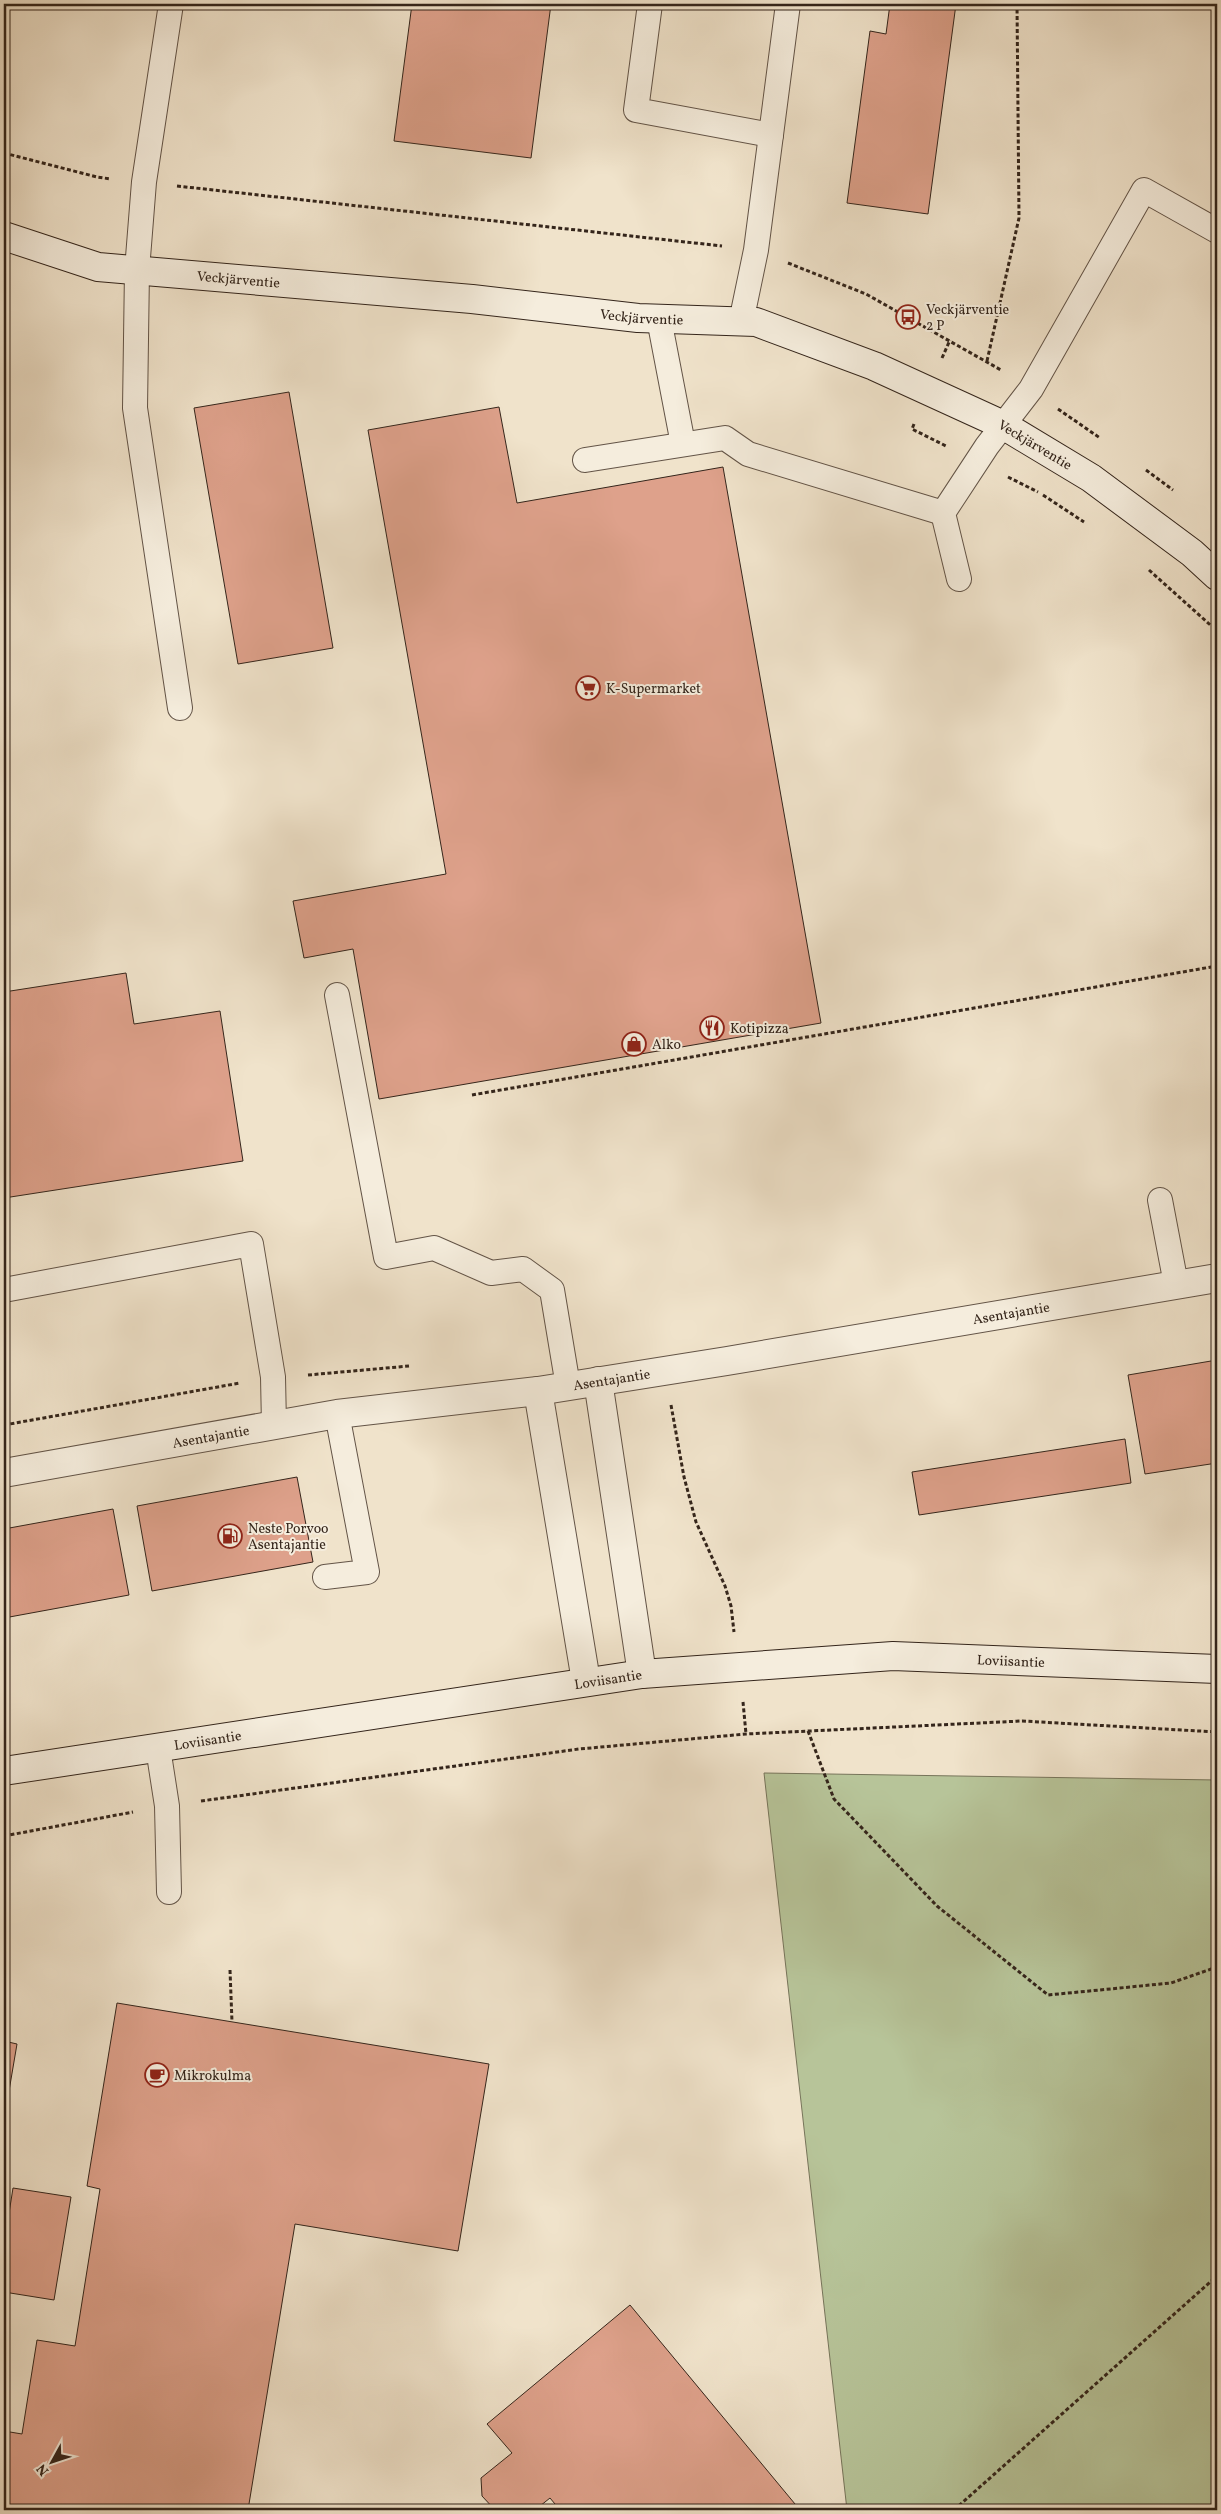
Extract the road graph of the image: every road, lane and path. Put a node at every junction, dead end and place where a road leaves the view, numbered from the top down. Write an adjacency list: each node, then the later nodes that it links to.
1 (171, 4): 7 (lane)
2 (650, 4): 5 (lane)
3 (788, 4): 5 (lane)
4 (1016, 4): 14 (path)
5 (771, 135): 10 (lane)
6 (4, 153): 7 (path)
7 (144, 182): 10 (path); 11 (lane)
8 (1217, 231): 15 (lane)
9 (4, 236): 11 (main road, Veckjärventie)
10 (756, 250): 13 (lane); 14 (path)
11 (137, 270): 12 (main road, Veckjärventie); 25 (lane)
12 (659, 319): 13 (main road, Veckjärventie); 18 (lane)
13 (741, 322): 16 (main road, Veckjärventie)
14 (987, 361): 15 (path)
15 (1030, 389): 16 (lane); 17 (path)
16 (1003, 425): 22 (lane); 23 (main road, Veckjärventie)
17 (1102, 439)
18 (683, 444): 19 (lane); 22 (lane)
19 (585, 460)
20 (1142, 467): 21 (path)
21 (1180, 496)
22 (943, 513): 24 (lane)
23 (1217, 576)
24 (959, 579)
25 (180, 708)
26 (1217, 966): 28 (path)
27 (337, 995): 37 (lane)
28 (472, 1095)
29 (1160, 1200): 31 (lane)
30 (1217, 1278): 31 (main road, Asentajantie)
31 (1176, 1284): 34 (main road, Asentajantie)
32 (4, 1290): 35 (lane)
33 (418, 1366): 35 (path)
34 (665, 1371): 36 (main road, Asentajantie); 44 (path)
35 (273, 1377): 40 (path); 41 (lane)
36 (598, 1381): 37 (main road, Asentajantie); 46 (main road)
37 (568, 1386): 38 (main road, Asentajantie)
38 (538, 1391): 39 (main road, Asentajantie); 47 (main road)
39 (337, 1414): 41 (main road, Asentajantie); 43 (lane)
40 (4, 1425)
41 (274, 1426): 42 (main road, Asentajantie)
42 (4, 1473)
43 (325, 1577)
44 (739, 1666): 45 (main road, Loviisantie); 46 (main road, Loviisantie); 50 (path)
45 (1217, 1669)
46 (642, 1674): 47 (main road, Loviisantie)
47 (586, 1681): 51 (main road, Loviisantie)
48 (808, 1731): 49 (path); 50 (path); 56 (path)
49 (1217, 1732)
50 (746, 1734): 53 (path)
51 (158, 1748): 52 (main road, Loviisantie); 53 (lane)
52 (4, 1771)
53 (167, 1806): 54 (path); 55 (lane)
54 (4, 1836)
55 (169, 1892)
56 (1217, 1967)
57 (230, 1970): 58 (path)
58 (232, 2022)
59 (1217, 2276): 60 (path)
60 (954, 2510)

